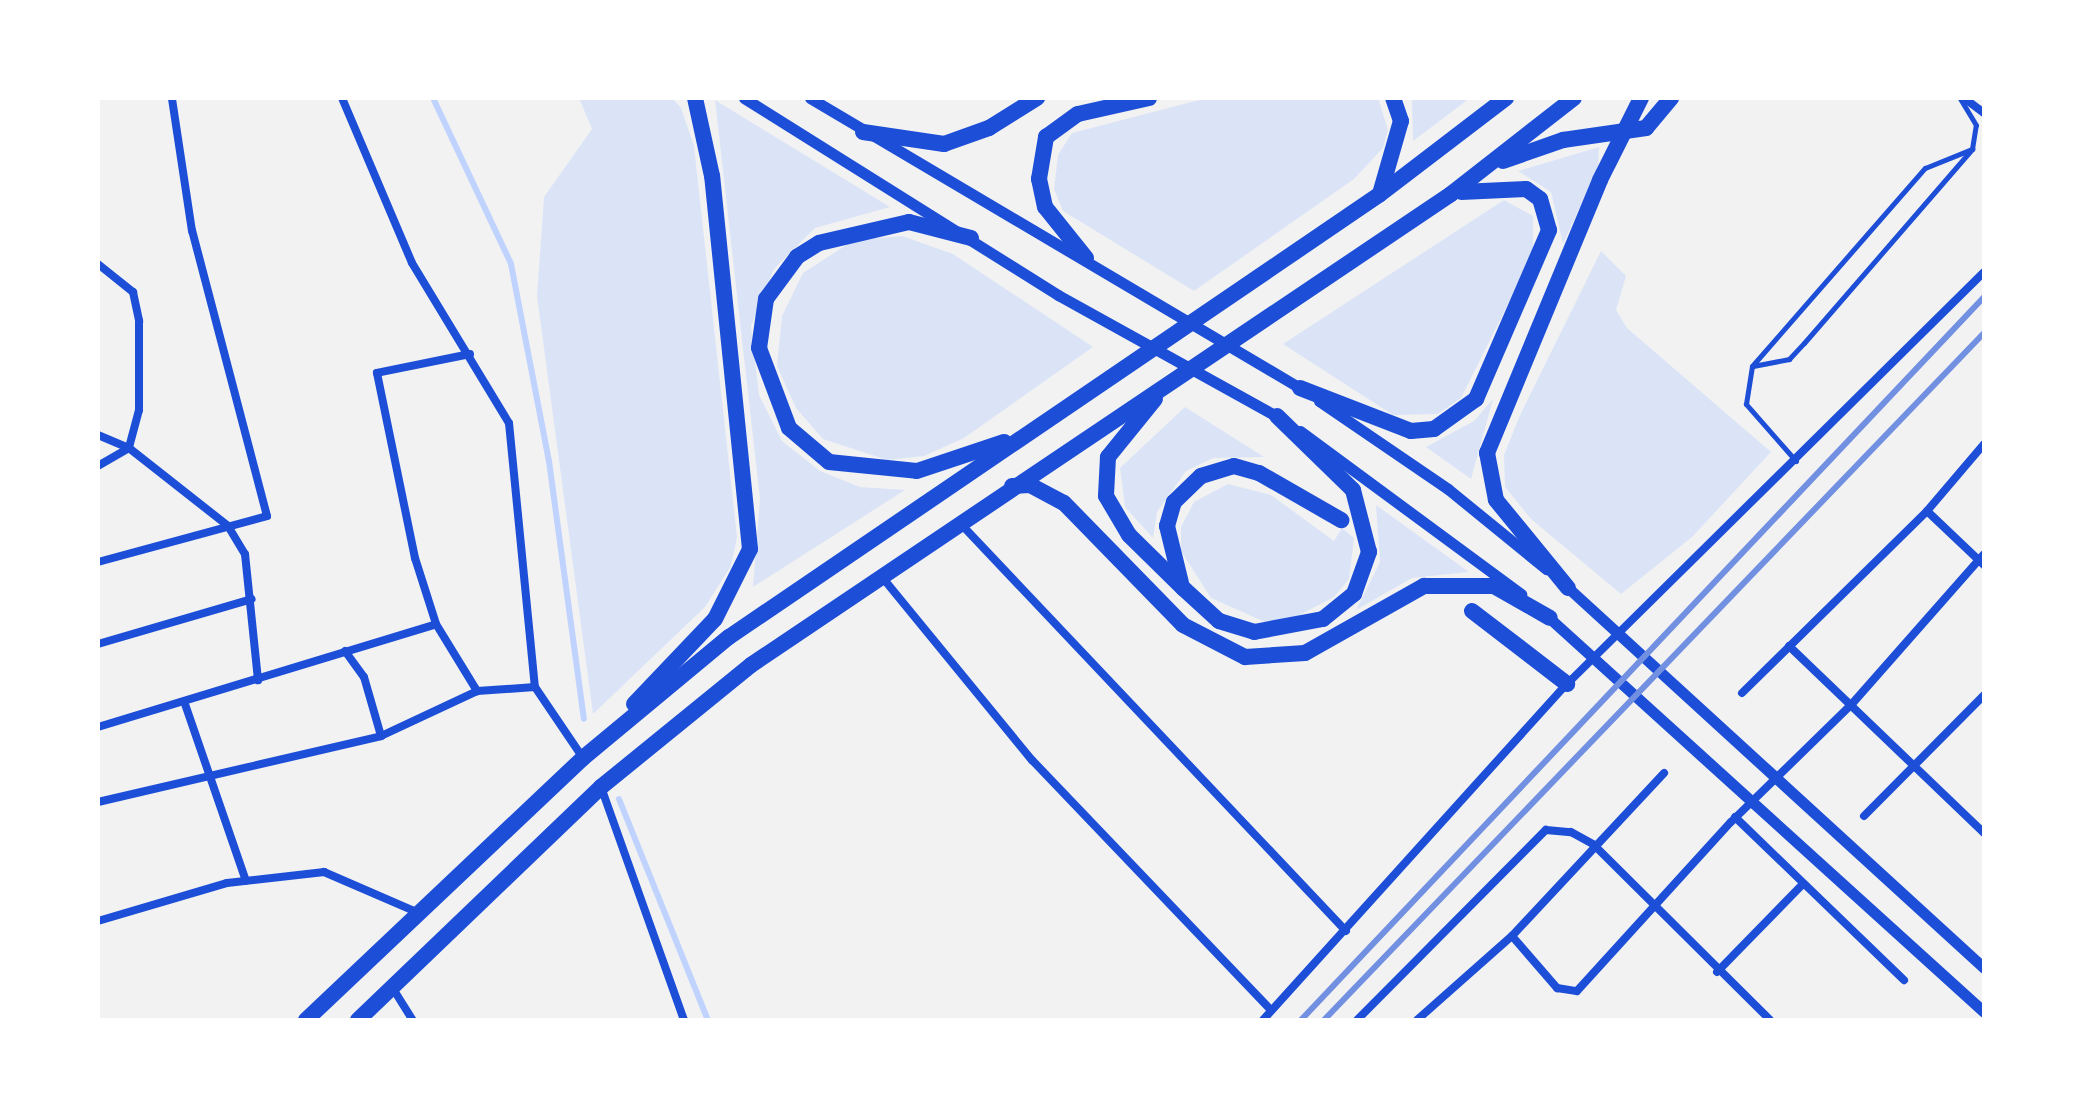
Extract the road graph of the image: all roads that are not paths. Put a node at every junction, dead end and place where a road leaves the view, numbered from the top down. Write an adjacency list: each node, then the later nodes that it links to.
1 (172, 98): 40 (street)
2 (342, 98): 25 (street)
3 (695, 98): 63 (highway)
4 (744, 98): 21 (street)
5 (810, 98): 15 (street)
6 (1037, 98): 15 (highway)
7 (1149, 98): 22 (highway)
8 (1393, 98): 20 (highway)
9 (1506, 98): 20 (highway)
10 (1574, 98): 18 (highway)
11 (1641, 98): 16 (highway)
12 (1671, 98): 16 (highway)
13 (1962, 98): 14 (street); 17 (lane)
14 (1984, 113)
15 (863, 132): 22 (street)
16 (1626, 134): 18 (highway); 45 (highway)
17 (1972, 149): 26 (lane); 26 (lane)
18 (1494, 164): 19 (highway)
19 (1451, 194): 27 (highway); 28 (highway)
20 (1379, 195): 31 (highway)
21 (971, 238): 29 (street); 31 (highway)
22 (1086, 258): 28 (street)
23 (98, 264): 33 (street)
24 (1984, 272): 34 (street)
25 (470, 354): 49 (street); 55 (street)
26 (1752, 366): 34 (lane)
27 (1163, 388): 36 (highway); 44 (highway)
28 (1300, 388): 45 (street)
29 (1277, 416): 44 (highway); 48 (street)
30 (98, 435): 33 (street)
31 (1021, 436): 63 (highway)
32 (1984, 444): 37 (street)
33 (129, 448): 35 (street); 40 (street)
34 (1796, 462): 54 (street)
35 (98, 466)
36 (1012, 486): 39 (highway); 48 (highway)
37 (1927, 511): 41 (street); 51 (street)
38 (1341, 520): 44 (highway)
39 (958, 521): 43 (highway); 80 (street)
40 (228, 526): 42 (street); 46 (street)
41 (1982, 559): 60 (street)
42 (98, 562)
43 (880, 575): 67 (highway); 86 (street)
44 (1183, 588)
45 (1568, 588): 82 (street)
46 (252, 599): 50 (street); 53 (street)
47 (1472, 611): 54 (highway)
48 (1550, 618): 87 (street)
49 (436, 624): 52 (street); 56 (street)
50 (98, 644)
51 (1789, 646): 57 (street); 60 (street)
52 (345, 651): 53 (street); 62 (street)
53 (258, 680): 59 (street)
54 (1567, 684): 80 (street)
55 (535, 687): 56 (street); 63 (street)
56 (477, 691): 62 (street)
57 (1742, 693)
58 (1984, 695): 64 (street)
59 (185, 704): 61 (street); 66 (street)
60 (1851, 705): 64 (street); 71 (street)
61 (98, 727)
62 (381, 736): 66 (street)
63 (583, 758): 78 (highway)
64 (1916, 765): 70 (street); 72 (street)
65 (1664, 773): 74 (street)
66 (212, 774): 68 (street); 75 (street)
67 (601, 787): 85 (highway); 88 (street)
68 (98, 802)
69 (1984, 815): 72 (street)
70 (1864, 816)
71 (1735, 817): 76 (street); 77 (street)
72 (1976, 824): 73 (street)
73 (1984, 833)
74 (1594, 845): 77 (street); 81 (street); 93 (street)
75 (246, 881): 78 (street); 79 (street)
76 (1803, 884): 83 (street); 84 (street)
77 (1651, 905): 81 (street); 83 (street)
78 (414, 911): 89 (highway)
79 (98, 921)
80 (1346, 931): 86 (street)
81 (1512, 936): 94 (street)
82 (1984, 968)
83 (1717, 972): 95 (street)
84 (1904, 980)
85 (391, 986): 90 (highway); 91 (street)
86 (1271, 1010): 92 (street)
87 (1984, 1012)
88 (681, 1019)
89 (306, 1020)
90 (358, 1020)
91 (413, 1020)
92 (1263, 1020)
93 (1357, 1020)
94 (1417, 1020)
95 (1770, 1020)

